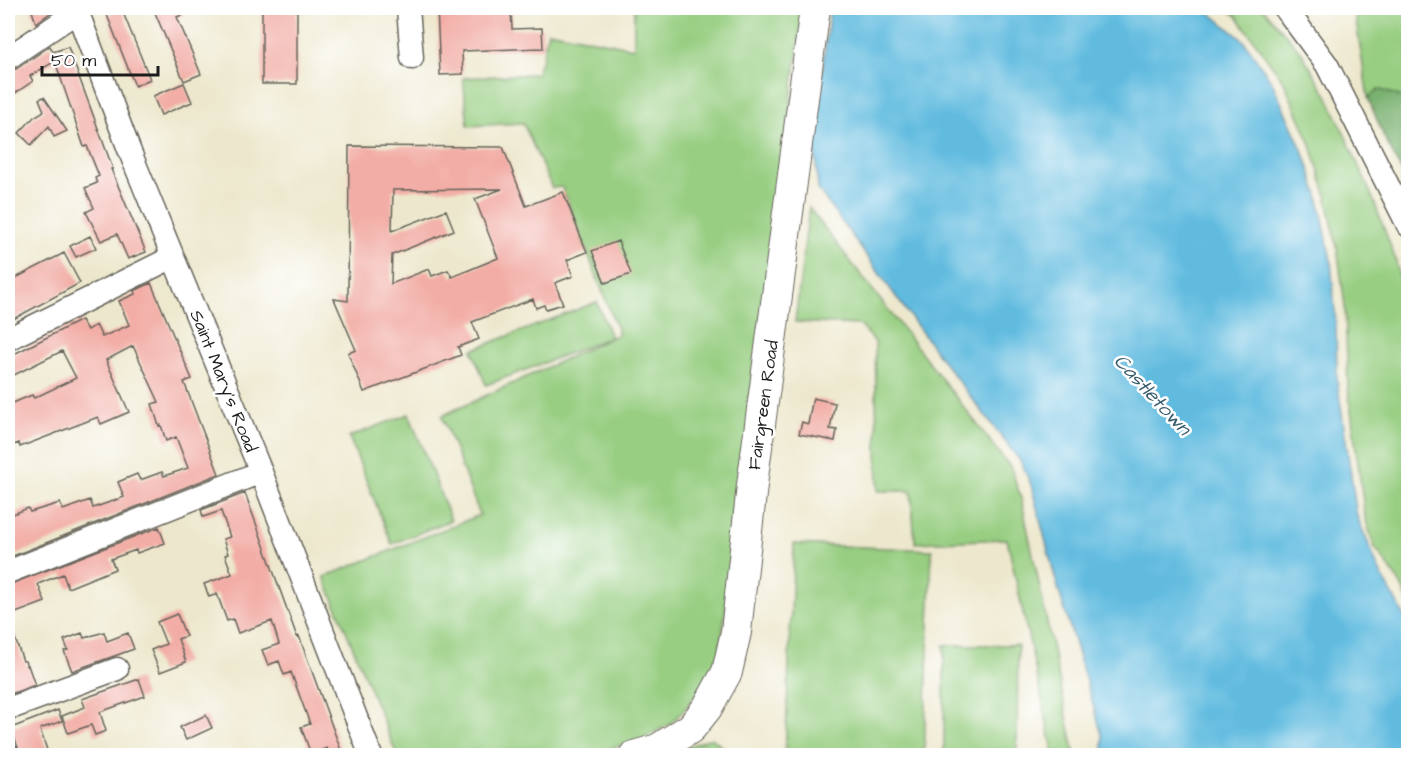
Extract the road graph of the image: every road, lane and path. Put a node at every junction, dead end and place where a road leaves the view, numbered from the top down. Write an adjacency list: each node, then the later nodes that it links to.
1 (408, 8): 6 (street)
2 (815, 8): 15 (main road, Fairgreen Road)
3 (1285, 8): 7 (street)
4 (77, 9): 5 (street); 8 (street, Saint Mary's Road)
5 (8, 58)
6 (412, 58)
7 (1408, 225)
8 (173, 257): 9 (street); 10 (street, Saint Mary's Road)
9 (8, 339)
10 (261, 472): 11 (street); 14 (street, Saint Mary's Road)
11 (8, 572)
12 (117, 669): 13 (street)
13 (8, 709)
14 (371, 756)
15 (634, 756)

